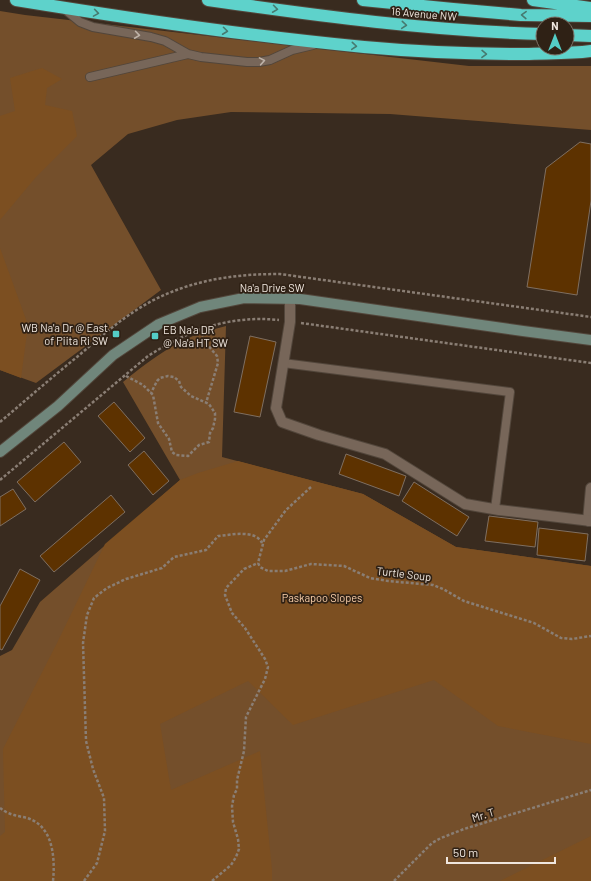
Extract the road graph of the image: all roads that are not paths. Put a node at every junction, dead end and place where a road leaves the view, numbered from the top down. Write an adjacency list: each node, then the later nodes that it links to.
1 (16, 0): 5 (highway)
2 (208, 0): 8 (highway, 16 Avenue NW, one-way to 8)
3 (363, 0): 7 (highway, 16 Avenue NW, one-way to 3)
4 (533, 0): 6 (highway)
5 (63, 8): 11 (highway, one-way to 11); 13 (lane, one-way to 13)
6 (591, 8)
7 (591, 16)
8 (535, 34)
9 (575, 35): 10 (highway)
10 (591, 36)
11 (323, 43): 12 (highway, one-way to 12); 13 (lane, one-way to 11)
12 (591, 51)
13 (188, 54): 14 (lane)
14 (90, 77)
15 (290, 299): 16 (street, Na'a Drive SW); 17 (street); 18 (street, Na'a Drive SW)
16 (591, 338)
17 (283, 363): 20 (street); 20 (lane)
18 (0, 452)
19 (591, 488): 21 (street)
20 (495, 509): 21 (street)
21 (589, 521)

